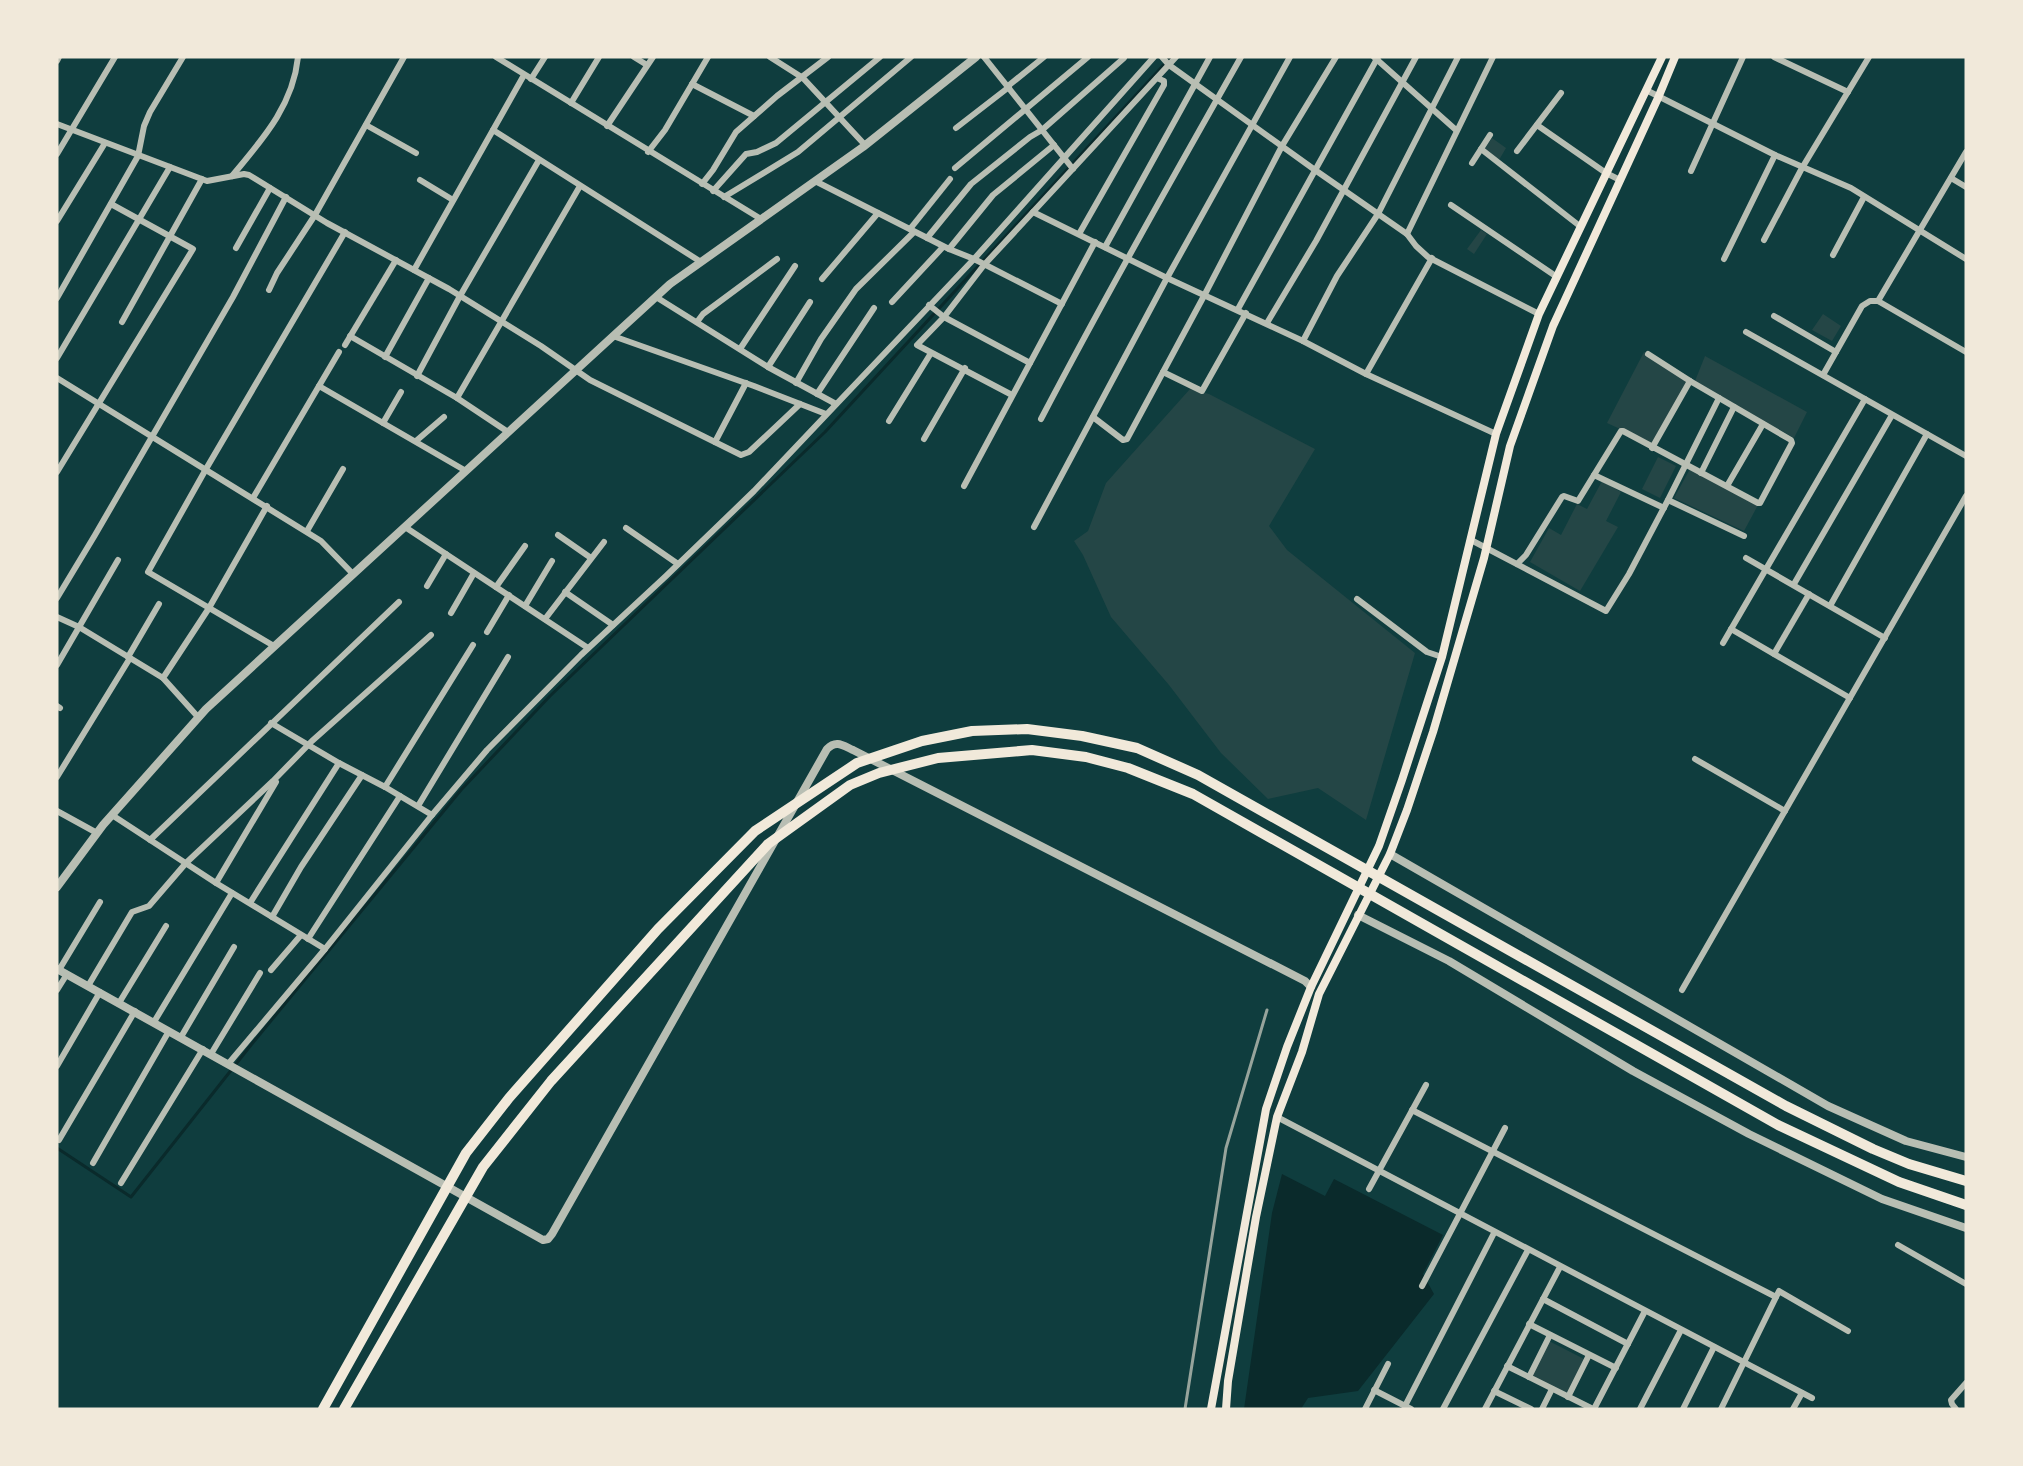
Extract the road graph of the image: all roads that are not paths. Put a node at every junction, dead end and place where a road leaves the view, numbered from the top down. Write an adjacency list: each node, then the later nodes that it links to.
1 (59, 57): 37 (street)
2 (115, 57): 66 (street)
3 (183, 57): 82 (street)
4 (298, 57): 93 (street)
5 (404, 57): 61 (street)
6 (545, 57): 43 (street)
7 (599, 57): 54 (street)
8 (634, 57): 39 (street)
9 (653, 57): 39 (street)
10 (708, 57): 46 (street)
11 (770, 57): 41 (street)
12 (828, 57): 41 (street)
13 (880, 57): 53 (street)
14 (911, 57): 58 (street)
15 (976, 57): 72 (street)
16 (984, 57): 47 (street)
17 (1044, 57): 47 (street)
18 (1088, 57): 56 (street)
19 (1154, 57): 83 (street)
20 (1162, 57): 38 (street)
21 (1176, 57): 38 (street)
22 (1210, 57): 45 (street)
23 (1241, 57): 52 (street)
24 (1290, 57): 62 (street)
25 (1336, 57): 74 (street)
26 (1416, 57): 44 (street)
27 (1458, 57): 55 (street)
28 (1493, 57): 69 (street)
29 (1662, 57): 48 (main road)
30 (1675, 57): 51 (main road)
31 (1743, 57): 60 (street)
32 (1774, 57): 49 (street)
33 (1869, 57): 49 (street)
34 (498, 58): 40 (street)
35 (1124, 58): 68 (street)
36 (1377, 58): 44 (street); 90 (street)
37 (57, 61)
38 (1169, 64): 42 (street); 45 (street)
39 (647, 65): 64 (street)
40 (524, 75): 43 (street); 67 (street)
41 (803, 78): 53 (street); 57 (street)
42 (1157, 78): 88 (street); 123 (street)
43 (531, 79): 54 (street)
44 (1402, 81): 55 (street); 104 (street)
45 (1195, 83): 52 (street); 129 (street)
46 (692, 84): 57 (street); 77 (street)
47 (1008, 87): 56 (street); 65 (street)
48 (1646, 90): 51 (street); 92 (main road)
49 (1848, 92): 89 (street)
50 (1561, 93): 63 (street)
51 (1658, 98): 60 (street); 98 (main road)
52 (1217, 99): 62 (street); 135 (street)
53 (826, 102): 58 (street); 105 (street)
54 (571, 103): 64 (street)
55 (1433, 109): 69 (street); 114 (street)
56 (1026, 110): 68 (street); 87 (street)
57 (754, 116): 100 (street)
58 (839, 116): 72 (street); 108 (street)
59 (57, 124): 66 (street)
60 (1712, 124): 81 (street); 91 (street)
61 (366, 125): 79 (street); 115 (street)
62 (1253, 125): 74 (street); 144 (street)
63 (1537, 125): 76 (street); 92 (street)
64 (607, 126): 77 (street)
65 (956, 128)
66 (71, 130): 71 (street); 80 (street)
67 (493, 130): 84 (street); 109 (street)
68 (1042, 130): 73 (street); 126 (street)
69 (1456, 130): 124 (street)
70 (1490, 135): 75 (street)
71 (105, 143): 82 (street); 118 (street)
72 (865, 145): 99 (street)
73 (1054, 145): 83 (street); 131 (street)
74 (1281, 146): 90 (street); 148 (street)
75 (1481, 149): 85 (street); 119 (street)
76 (1517, 151)
77 (648, 152): 100 (street)
78 (1966, 152): 94 (street)
79 (416, 153)
80 (57, 154)
81 (1775, 155): 89 (street); 138 (street)
82 (138, 156): 86 (street); 110 (street)
83 (1066, 159): 88 (street); 140 (street)
84 (539, 160): 101 (street); 149 (street)
85 (1472, 163)
86 (170, 167): 95 (street); 116 (street)
87 (954, 168)
88 (1072, 168): 112 (street)
89 (1802, 168): 106 (street); 127 (street)
90 (1315, 171): 104 (street); 157 (street)
91 (1691, 171)
92 (1606, 173): 98 (street); 119 (main road)
93 (232, 177): 95 (street); 103 (street)
94 (1951, 178): 102 (street); 122 (street)
95 (202, 179): 125 (street)
96 (950, 179): 120 (street)
97 (420, 180): 109 (street)
98 (1620, 180): 242 (main road)
99 (815, 181): 113 (street); 117 (street)
100 (702, 184): 105 (street)
101 (580, 186): 139 (street); 163 (street)
102 (1966, 187)
103 (270, 188): 107 (street); 130 (street)
104 (1343, 190): 114 (street); 165 (street)
105 (713, 191): 108 (street)
106 (1864, 196): 122 (street); 132 (street)
107 (286, 197): 115 (street); 213 (street)
108 (724, 197): 117 (street)
109 (453, 200): 142 (street)
110 (111, 204): 116 (street); 151 (street)
111 (1451, 205): 143 (street)
112 (1033, 212): 123 (street); 140 (street)
113 (878, 213): 120 (street); 146 (street)
114 (1378, 214): 124 (street); 169 (street)
115 (315, 215): 121 (street); 147 (street)
116 (140, 219): 125 (street); 178 (street)
117 (761, 219): 139 (street)
118 (57, 221)
119 (1581, 227): 143 (main road)
120 (912, 231): 126 (street); 190 (street)
121 (345, 232): 137 (street); 220 (street)
122 (1920, 232): 136 (street); 152 (street)
123 (1079, 234): 128 (street)
124 (1407, 234): 133 (street)
125 (170, 236): 162 (street); 198 (street)
126 (927, 238): 131 (street)
127 (1764, 240)
128 (1095, 242): 129 (street); 155 (street)
129 (1105, 247): 135 (street)
130 (236, 248)
131 (946, 248): 140 (street); 154 (street)
132 (1833, 255)
133 (1432, 258): 160 (street); 184 (street)
134 (777, 259): 164 (street)
135 (1129, 259): 144 (street); 206 (street)
136 (1966, 259)
137 (396, 260): 142 (street); 167 (street)
138 (1724, 260)
139 (701, 262): 150 (street)
140 (980, 262): 155 (street); 158 (street); 158 (street)
141 (795, 266): 171 (street)
142 (414, 270): 145 (street)
143 (1557, 277): 160 (main road)
144 (1167, 278): 148 (street); 205 (street)
145 (429, 279): 149 (street); 177 (street)
146 (822, 279)
147 (269, 290)
148 (1205, 294): 157 (street); 183 (street)
149 (460, 296): 163 (street); 186 (street)
150 (656, 297): 164 (street); 168 (street)
151 (57, 298)
152 (1878, 301): 173 (street); 174 (street)
153 (810, 302): 180 (street)
154 (892, 302)
155 (1062, 304): 179 (street)
156 (874, 308): 193 (street)
157 (1238, 309): 159 (street)
158 (936, 311): 175 (street); 179 (street); 200 (street)
159 (1246, 314): 165 (street); 183 (street)
160 (1539, 314): 211 (main road)
161 (1774, 316): 173 (street)
162 (122, 322)
163 (502, 322): 182 (street); 195 (street)
164 (697, 322): 171 (street)
165 (1267, 323): 169 (street)
166 (1746, 332): 185 (street)
167 (350, 336): 170 (street); 177 (street)
168 (613, 336): 182 (street); 189 (street)
169 (1303, 341): 184 (street)
170 (345, 345)
171 (740, 350): 180 (street)
172 (339, 352): 191 (street)
173 (1836, 352): 185 (street)
174 (1966, 352)
175 (931, 353): 181 (street); 207 (street)
176 (1648, 354): 188 (street)
177 (385, 357): 186 (street)
178 (57, 358)
179 (1030, 363): 194 (street)
180 (768, 367): 190 (street)
181 (965, 368): 194 (street); 214 (street)
182 (576, 370): 210 (street); 216 (street)
183 (1163, 372): 205 (street)
184 (1366, 374): 211 (street)
185 (1823, 375): 197 (street)
186 (417, 376): 195 (street)
187 (57, 378): 198 (street)
188 (1690, 381): 196 (street); 217 (street)
189 (746, 383): 199 (street); 216 (street)
190 (795, 383): 193 (street)
191 (319, 386): 208 (street); 229 (street)
192 (401, 392): 208 (street)
193 (817, 394): 200 (street)
194 (1012, 394): 226 (street)
195 (457, 398): 210 (street)
196 (1719, 398): 201 (street); 219 (street)
197 (1865, 399): 203 (street); 250 (street)
198 (98, 404): 213 (street); 223 (street)
199 (800, 404): 202 (street); 216 (street)
200 (836, 404): 202 (street)
201 (1734, 407): 209 (street); 224 (street)
202 (826, 414): 248 (street)
203 (1892, 415): 212 (street); 253 (street)
204 (444, 417): 215 (street)
205 (1093, 417): 234 (street)
206 (1041, 419)
207 (889, 421)
208 (383, 423): 215 (street)
209 (1763, 424): 227 (street); 227 (street)
210 (508, 432): 222 (street)
211 (1496, 434): 239 (main road)
212 (1927, 434): 218 (street); 264 (street)
213 (152, 436): 220 (street); 259 (street)
214 (924, 439)
215 (416, 441): 222 (street)
216 (715, 442)
217 (1652, 448): 219 (street); 225 (street)
218 (1966, 456)
219 (1686, 465): 224 (street); 230 (street)
220 (206, 469): 229 (street); 265 (street)
221 (343, 469): 236 (street)
222 (466, 471): 233 (street)
223 (57, 472)
224 (1701, 473): 227 (street)
225 (1594, 475): 232 (street); 249 (street)
226 (964, 486)
227 (1727, 486)
228 (1966, 496): 274 (street)
229 (253, 498): 231 (street)
230 (1668, 500): 232 (street); 238 (street)
231 (267, 506): 236 (street); 265 (street)
232 (1664, 508): 249 (street)
233 (405, 527): 243 (street); 252 (street)
234 (1034, 527)
235 (626, 528): 248 (street)
236 (307, 531): 252 (street)
237 (558, 536): 244 (street)
238 (1744, 536)
239 (1471, 540): 242 (street); 281 (main road)
240 (604, 542): 244 (street)
241 (525, 546): 255 (street)
242 (1487, 547): 249 (street); 303 (main road)
243 (446, 554): 251 (street); 254 (street)
244 (591, 558): 256 (street)
245 (1746, 558): 250 (street)
246 (118, 560): 270 (street)
247 (552, 561): 263 (street)
248 (678, 564): 269 (street)
249 (1517, 564)
250 (1766, 570): 253 (street); 271 (street)
251 (474, 573): 255 (street); 266 (street)
252 (353, 574): 277 (street)
253 (1794, 584): 257 (street)
254 (427, 586)
255 (496, 587): 258 (street)
256 (565, 592): 268 (street); 269 (street)
257 (1809, 594): 264 (street); 279 (street)
258 (509, 595): 263 (street); 272 (street)
259 (57, 598)
260 (1357, 599): 281 (street)
261 (399, 602): 287 (street)
262 (159, 604): 282 (street)
263 (525, 606): 268 (street)
264 (1830, 606): 274 (street)
265 (208, 608): 277 (street); 284 (street)
266 (451, 613)
267 (57, 617): 270 (street)
268 (545, 619): 278 (street)
269 (613, 625): 278 (street)
270 (79, 627): 282 (street); 283 (street)
271 (1731, 629): 275 (street); 279 (street)
272 (487, 632)
273 (431, 635): 288 (street)
274 (1885, 638): 285 (street)
275 (1723, 643)
276 (473, 645): 294 (street)
277 (274, 646): 286 (street)
278 (588, 648): 299 (street)
279 (1774, 654): 285 (street)
280 (508, 657): 296 (street)
281 (1442, 657): 321 (main road)
282 (129, 658): 284 (street); 293 (street)
283 (57, 665)
284 (163, 678): 286 (street)
285 (1850, 698): 298 (street)
286 (198, 717): 300 (street)
287 (271, 723): 288 (street); 302 (street)
288 (308, 746): 290 (street); 291 (street)
289 (1695, 759): 298 (street)
290 (339, 763): 292 (street); 309 (street)
291 (282, 772): 304 (street); 305 (street)
292 (362, 775): 294 (street); 311 (street)
293 (57, 777)
294 (385, 787): 295 (street)
295 (400, 796): 296 (street); 314 (street)
296 (418, 806): 299 (street)
297 (57, 811): 301 (street)
298 (1785, 811): 324 (street)
299 (432, 814): 316 (street)
300 (112, 815): 301 (street); 302 (street)
301 (97, 833): 306 (street)
302 (150, 840): 304 (street)
303 (1390, 854): 310 (main road); 341 (street)
304 (186, 863): 305 (street); 322 (street)
305 (216, 883): 307 (street)
306 (57, 887)
307 (232, 893): 309 (street); 328 (street)
308 (100, 902): 317 (street)
309 (250, 903): 311 (street)
310 (1358, 915): 337 (main road); 349 (street)
311 (272, 917): 313 (street)
312 (166, 926): 326 (street)
313 (301, 935): 314 (street); 318 (street)
314 (308, 939): 316 (street)
315 (234, 947): 330 (street)
316 (325, 950): 334 (street)
317 (58, 969): 320 (street)
318 (271, 970)
319 (260, 973): 332 (street)
320 (67, 974): 322 (street); 323 (street)
321 (1309, 985): 334 (street); 381 (main road)
322 (88, 986): 325 (street)
323 (57, 990)
324 (1682, 990)
325 (100, 993): 326 (street); 333 (street)
326 (119, 1003): 327 (street)
327 (135, 1011): 328 (street); 339 (street)
328 (154, 1022): 329 (street)
329 (169, 1030): 330 (street); 342 (street)
330 (181, 1037): 331 (street)
331 (203, 1049): 332 (street); 345 (street)
332 (211, 1053): 334 (street)
333 (57, 1066)
334 (234, 1066)
335 (1426, 1085): 336 (street)
336 (1412, 1110): 340 (street); 343 (street)
337 (1276, 1118): 343 (street); 382 (main road)
338 (1505, 1128): 340 (street)
339 (58, 1140)
340 (1492, 1151): 348 (street); 356 (street)
341 (1966, 1157)
342 (93, 1163)
343 (1378, 1172): 346 (street); 348 (street)
344 (1966, 1181): 379 (highway)
345 (121, 1183)
346 (1369, 1189)
347 (1966, 1205): 380 (highway)
348 (1459, 1214): 350 (street); 355 (street)
349 (1966, 1228)
350 (1494, 1233): 352 (street); 378 (street)
351 (1898, 1245): 354 (street)
352 (1528, 1250): 353 (street); 384 (street)
353 (1560, 1267): 357 (street); 358 (street)
354 (1966, 1284)
355 (1422, 1286)
356 (1776, 1297): 361 (street); 366 (street)
357 (1542, 1299): 359 (street); 363 (street)
358 (1645, 1311): 360 (street); 363 (street)
359 (1529, 1324): 362 (street); 368 (street)
360 (1681, 1330): 364 (street); 389 (street)
361 (1848, 1331)
362 (1550, 1335): 365 (street); 370 (street)
363 (1628, 1344): 369 (street)
364 (1714, 1347): 366 (street); 390 (street)
365 (1589, 1355): 369 (street); 376 (street)
366 (1743, 1363): 375 (street); 391 (street)
367 (1388, 1364): 373 (street)
368 (1507, 1366): 370 (street); 374 (street)
369 (1616, 1368): 388 (street)
370 (1529, 1377): 372 (street)
371 (1966, 1383): 393 (street)
372 (1552, 1389): 376 (street); 387 (street)
373 (1374, 1390): 378 (street); 383 (street)
374 (1494, 1391): 385 (street); 386 (street)
375 (1802, 1393): 377 (street); 392 (street)
376 (1568, 1397): 388 (street)
377 (1812, 1398)
378 (1408, 1408)
379 (323, 1409)
380 (344, 1409)
381 (1211, 1409)
382 (1226, 1409)
383 (1365, 1409)
384 (1443, 1409)
385 (1485, 1409)
386 (1531, 1409)
387 (1542, 1409)
388 (1594, 1409)
389 (1640, 1409)
390 (1683, 1409)
391 (1721, 1409)
392 (1793, 1409)
393 (1956, 1409)

